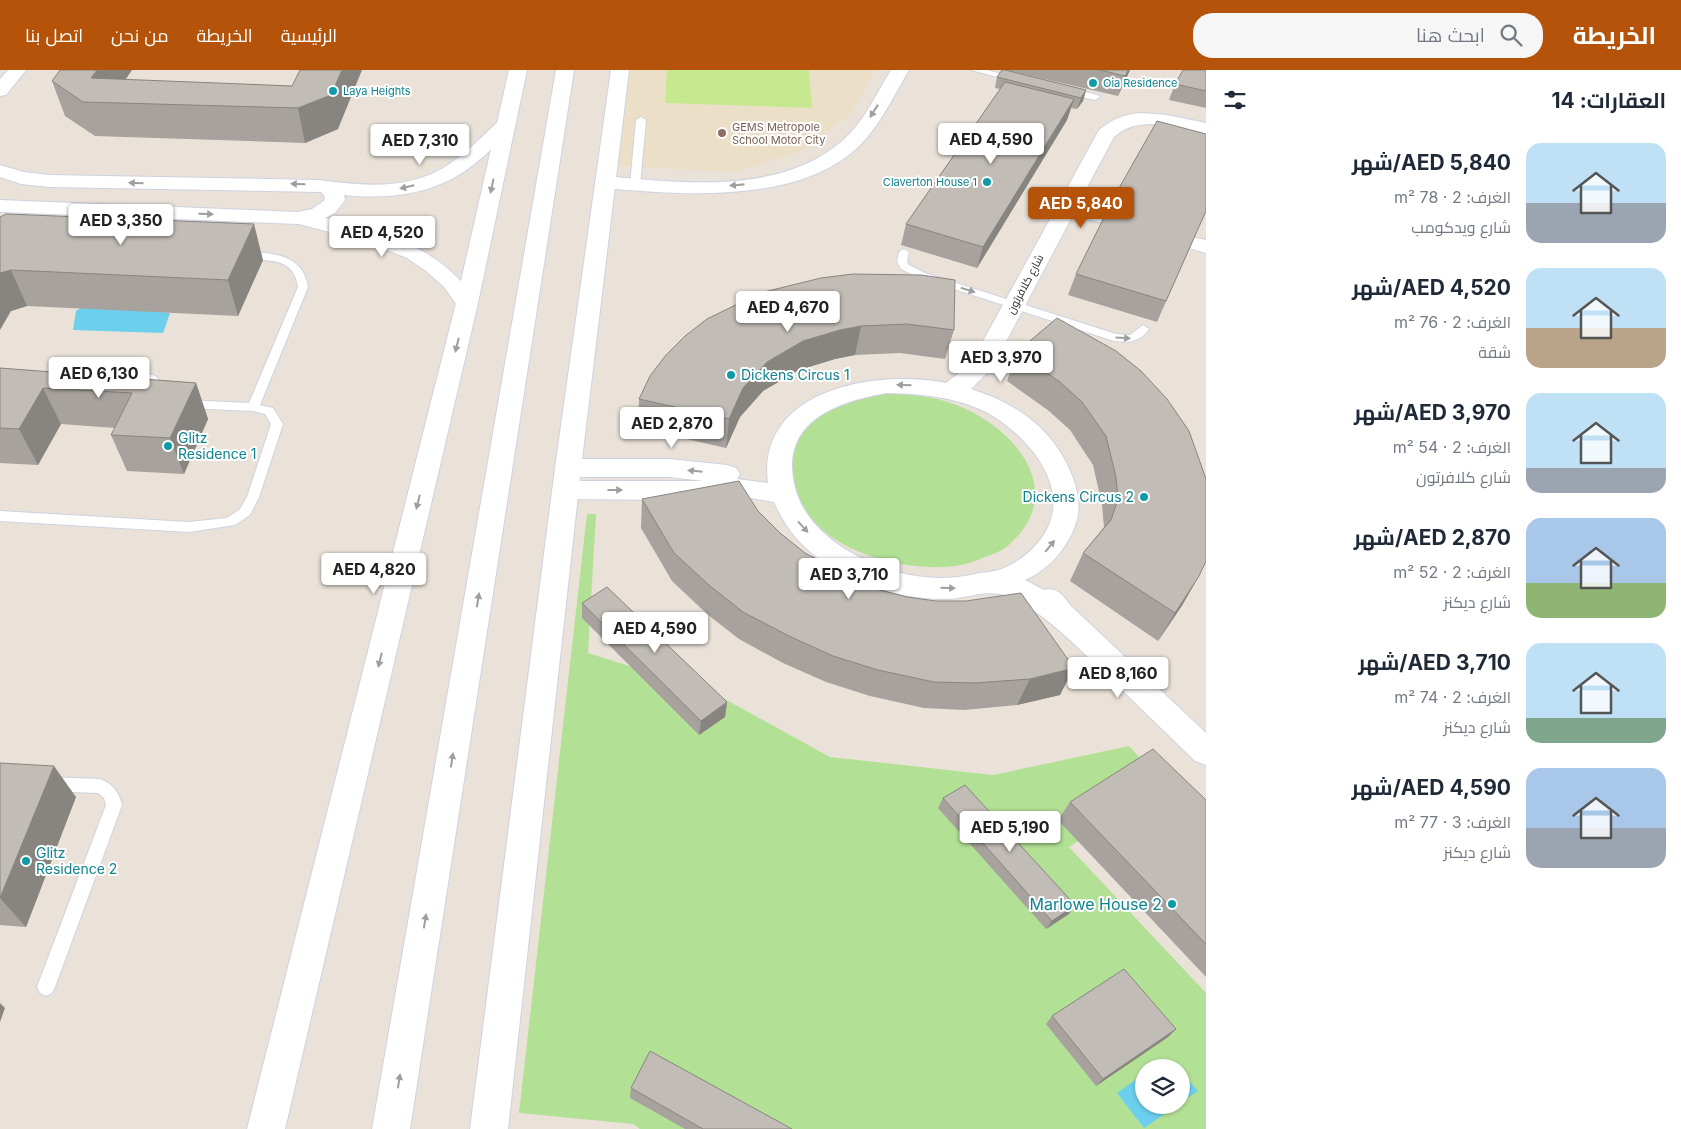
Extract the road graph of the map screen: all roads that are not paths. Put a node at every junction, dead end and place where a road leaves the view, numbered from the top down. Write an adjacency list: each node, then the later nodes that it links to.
1 (16, 70): 9 (street)
2 (518, 70): 12 (street)
3 (565, 70): 44 (street, one-way to 3)
4 (620, 70): 15 (street)
5 (900, 70): 16 (street, one-way to 16)
6 (975, 70): 7 (lane)
7 (992, 70)
8 (1058, 87): 10 (lane)
9 (0, 91)
10 (1096, 96)
11 (642, 120): 16 (lane)
12 (506, 125): 17 (street, one-way to 17); 24 (street, one-way to 24)
13 (1206, 128): 19 (street, شارع كلافرتون)
14 (0, 171): 17 (street, one-way to 14)
15 (605, 182): 16 (street); 34 (street)
16 (635, 185)
17 (327, 188): 20 (street)
18 (0, 206): 20 (street, one-way to 20)
19 (1067, 206): 21 (street); 25 (street, شارع كلافرتون)
20 (298, 218): 24 (street)
21 (1106, 218)
22 (904, 252): 25 (lane, one-way to 25)
23 (236, 254): 33 (lane)
24 (467, 302): 43 (street, one-way to 43)
25 (1014, 305): 26 (lane, one-way to 26); 27 (street, شارع كلافرتون)
26 (1143, 330)
27 (980, 368): 30 (street, شارع كلافرتون); 32 (street)
28 (88, 379): 29 (lane)
29 (151, 382)
30 (951, 391): 32 (street); 35 (street, one-way to 35)
31 (170, 403): 33 (lane)
32 (988, 404): 37 (street, one-way to 32)
33 (253, 407): 36 (lane)
34 (567, 479): 35 (street); 45 (street)
35 (780, 483): 38 (street, one-way to 38)
36 (1, 519)
37 (1032, 564): 38 (street); 39 (street)
38 (996, 582): 39 (street)
39 (1061, 614): 40 (street)
40 (1206, 752)
41 (36, 784): 42 (lane)
42 (46, 986)
43 (266, 1129)
44 (391, 1129)
45 (489, 1129)

